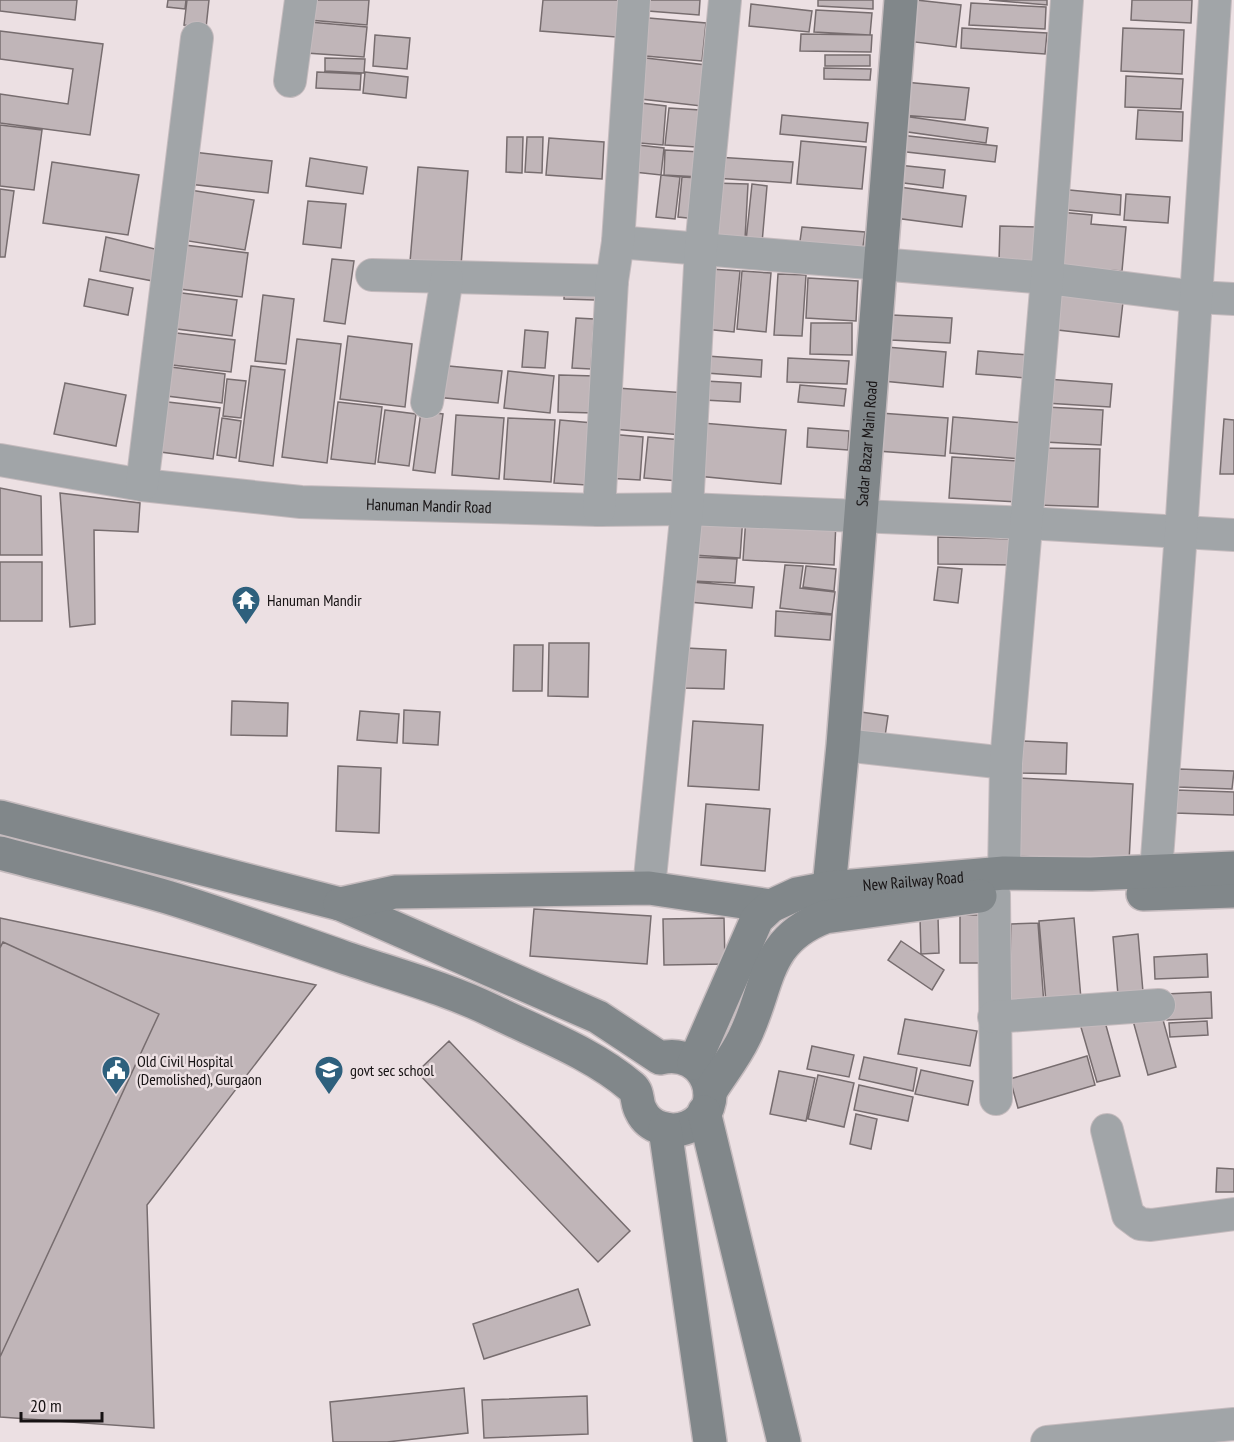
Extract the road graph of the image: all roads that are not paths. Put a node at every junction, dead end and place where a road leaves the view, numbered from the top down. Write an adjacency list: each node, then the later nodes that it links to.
1 (301, 0): 8 (street)
2 (634, 0): 9 (street)
3 (725, 0): 10 (street)
4 (901, 0): 11 (main road, Sadar Bazar Main Road)
5 (1067, 0): 14 (street)
6 (1215, 0): 16 (street)
7 (197, 38): 20 (street)
8 (290, 81)
9 (618, 242): 10 (street); 15 (street)
10 (701, 248): 11 (street); 21 (street)
11 (879, 263): 14 (street); 23 (main road, Sadar Bazar Main Road)
12 (372, 275): 13 (street)
13 (447, 278): 15 (street); 18 (street)
14 (1047, 278): 16 (street); 24 (street)
15 (612, 281): 22 (street)
16 (1197, 297): 17 (street); 25 (street)
17 (1234, 298)
18 (427, 402)
19 (0, 459): 20 (street, Hanuman Mandir Road)
20 (142, 485): 22 (street, Hanuman Mandir Road)
21 (687, 509): 22 (street, Hanuman Mandir Road); 23 (street, Hanuman Mandir Road); 34 (street)
22 (599, 510)
23 (861, 518): 24 (street, Hanuman Mandir Road); 27 (main road, Sadar Bazar Main Road)
24 (1027, 523): 25 (street, Hanuman Mandir Road); 28 (street)
25 (1181, 533): 26 (street, Hanuman Mandir Road); 32 (street)
26 (1234, 535)
27 (843, 745): 28 (street); 35 (main road, Sadar Bazar Main Road)
28 (1006, 763): 33 (street)
29 (0, 817): 37 (main road)
30 (0, 853): 44 (main road)
31 (1234, 868): 32 (main road, New Railway Road)
32 (1156, 872): 33 (main road, New Railway Road)
33 (999, 883): 35 (main road, New Railway Road); 36 (main road, New Railway Road); 40 (street); 43 (main road, New Railway Road)
34 (650, 888): 37 (main road); 38 (main road)
35 (829, 888): 38 (main road, New Railway Road)
36 (1234, 891)
37 (340, 904): 41 (main road)
38 (771, 906): 41 (main road, New Railway Road)
39 (1159, 1005): 40 (street)
40 (994, 1017): 42 (street)
41 (694, 1063): 43 (main road)
42 (996, 1099)
43 (707, 1102): 44 (main road); 49 (main road)
44 (665, 1129): 48 (main road)
45 (1107, 1130): 46 (street)
46 (1234, 1214)
47 (1234, 1424): 50 (street)
48 (710, 1442)
49 (784, 1442)
50 (1047, 1442)

